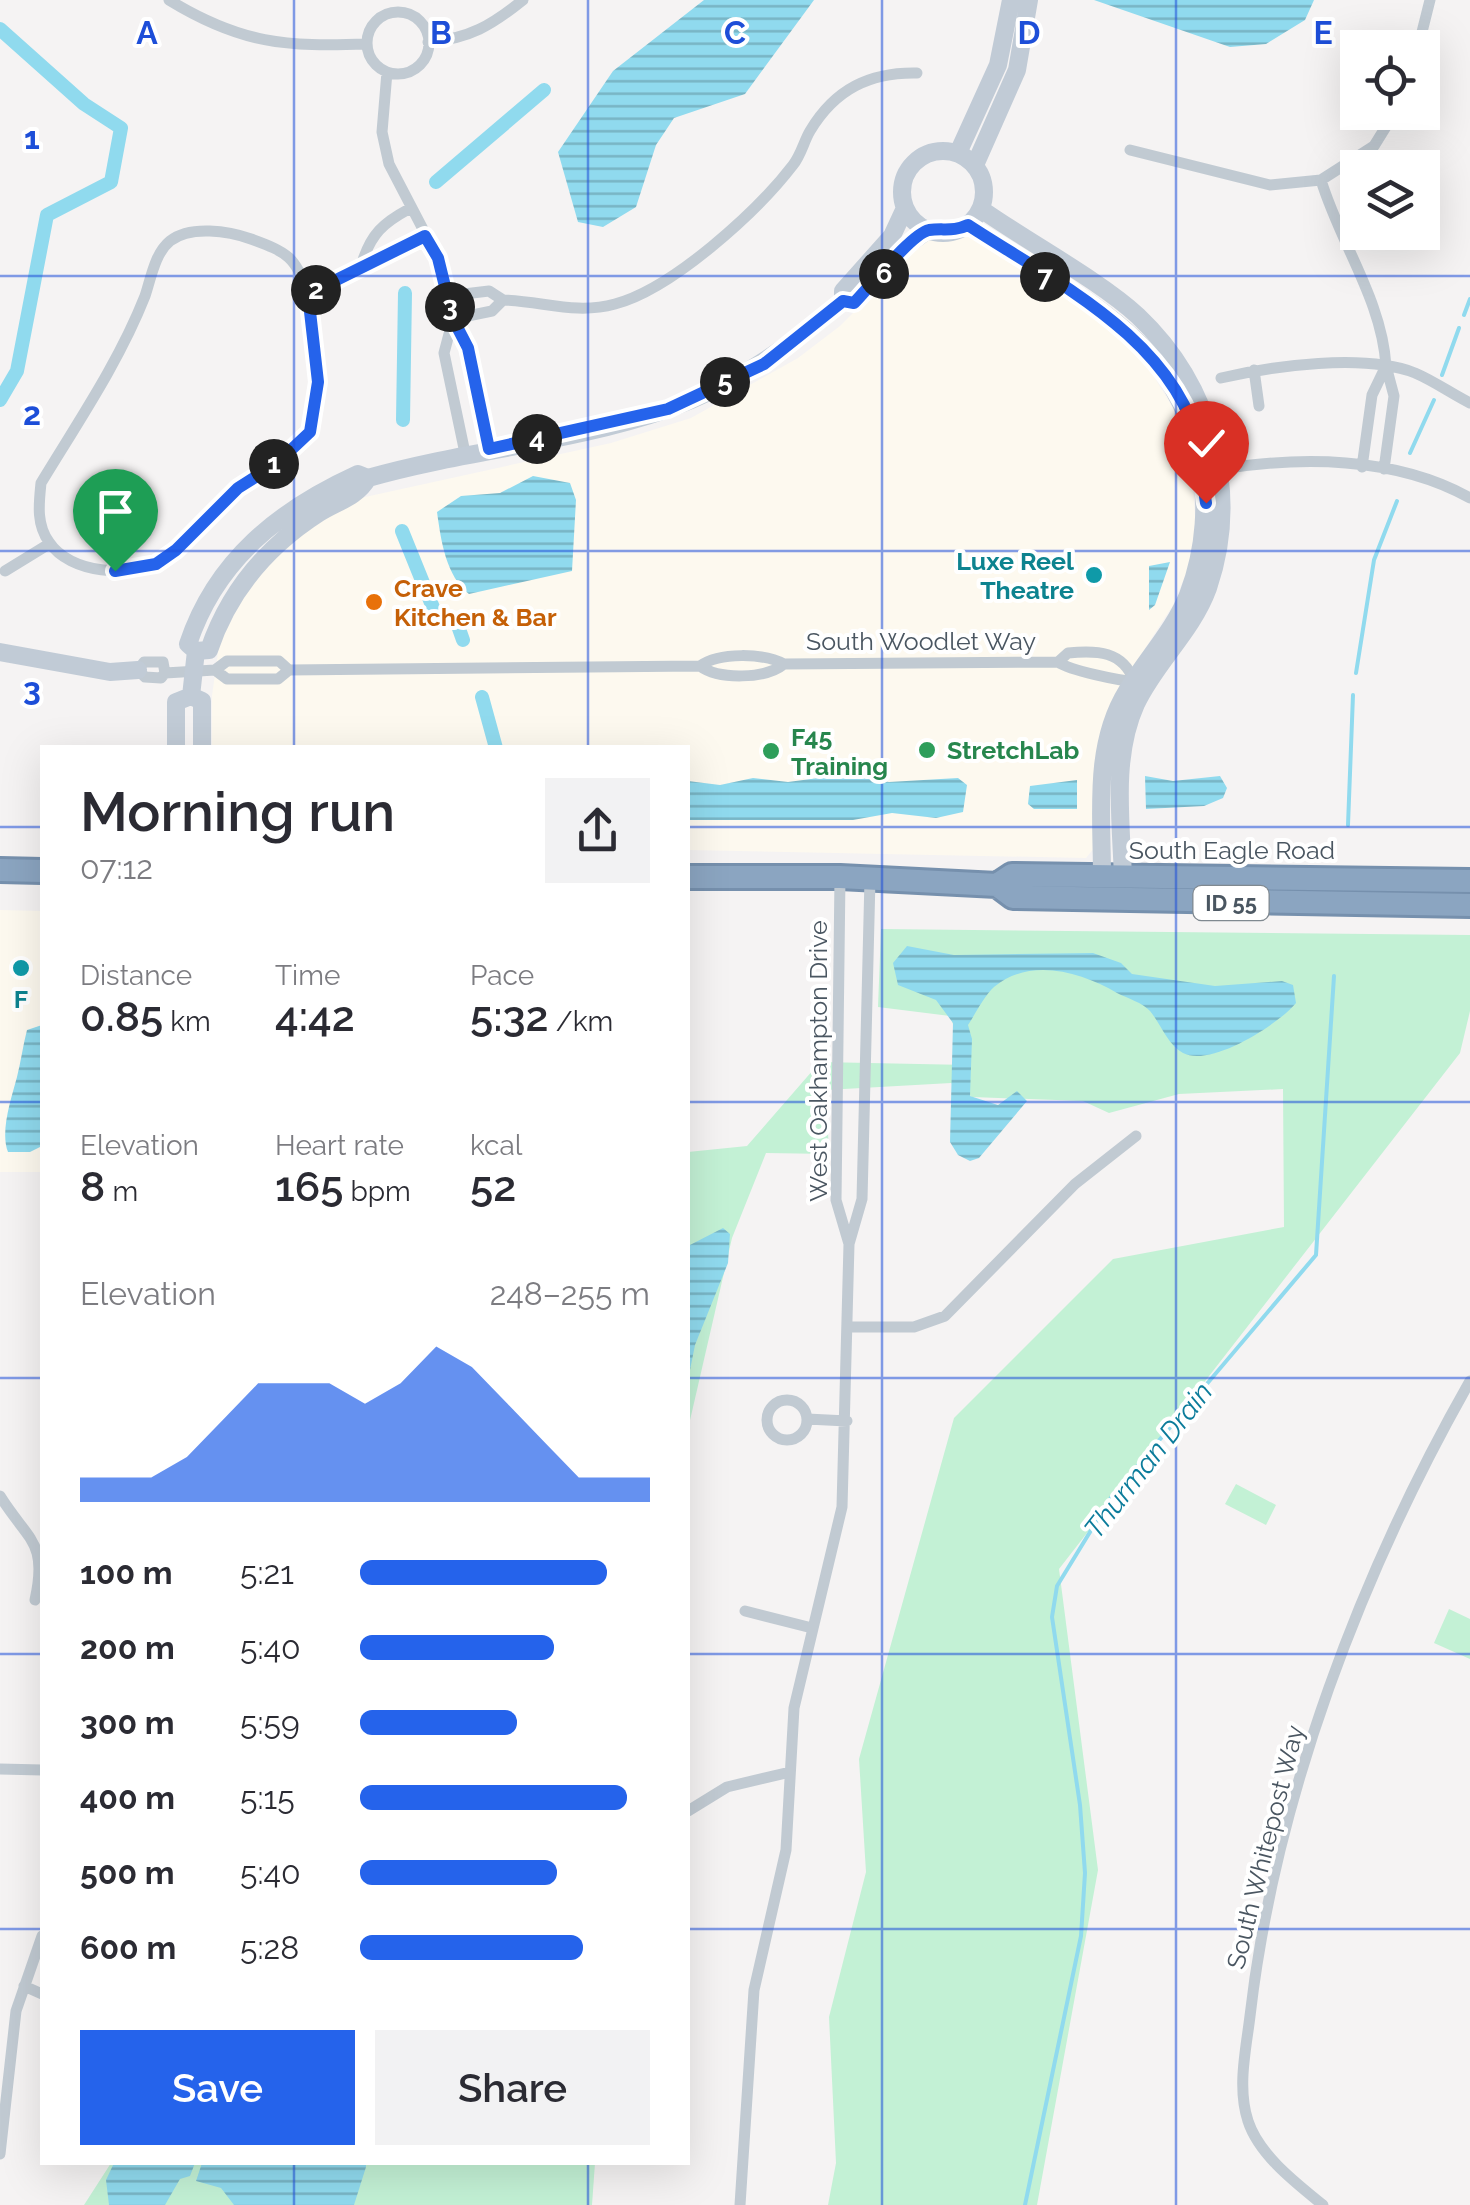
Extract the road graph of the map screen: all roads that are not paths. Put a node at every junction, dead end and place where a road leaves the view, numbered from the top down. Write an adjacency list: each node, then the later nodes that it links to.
1 (169, 0): 10 (street)
2 (412, 0): 7 (street)
3 (523, 0): 9 (street)
4 (1011, 0): 15 (street)
5 (1029, 0): 16 (street)
6 (1430, 0): 8 (street)
7 (407, 14): 9 (street); 10 (street)
8 (1422, 30)
9 (428, 42): 11 (street)
10 (367, 44): 11 (street)
11 (388, 72): 20 (street)
12 (917, 73): 27 (street)
13 (1384, 130): 17 (street)
14 (1130, 150): 17 (street)
15 (958, 153): 16 (street); 18 (street)
16 (975, 165): 19 (street)
17 (1321, 180): 30 (street)
18 (905, 208): 22 (street); 28 (street)
19 (980, 209): 21 (street); 39 (street)
20 (409, 210): 23 (street); 24 (street)
21 (968, 225): 22 (street); 39 (street)
22 (928, 230): 28 (street)
23 (425, 236): 24 (street); 26 (street)
24 (362, 263): 25 (street)
25 (308, 294): 41 (street); 41 (street)
26 (447, 296): 27 (street); 29 (street)
27 (503, 300): 29 (street)
28 (843, 301): 35 (street)
29 (453, 319): 35 (street); 36 (street)
30 (1386, 366): 31 (street); 33 (street); 37 (street); 38 (street)
31 (1254, 370): 32 (street); 34 (street)
32 (1221, 378)
33 (1470, 404)
34 (1260, 406)
35 (489, 449): 36 (street)
36 (464, 453): 46 (street)
37 (1362, 467): 38 (street); 39 (street)
38 (1384, 470): 40 (street)
39 (1210, 471): 47 (street)
40 (1470, 498)
41 (50, 544): 42 (street)
42 (5, 571)
43 (0, 652): 45 (street)
44 (1058, 662): 46 (street, South Woodlet Way); 47 (street, South Woodlet Way); 47 (street, South Woodlet Way)
45 (138, 670): 46 (street, South Woodlet Way)
46 (192, 674): 48 (street)
47 (1140, 686): 53 (street)
48 (191, 696): 49 (street); 50 (street)
49 (176, 745)
50 (202, 745)
51 (0, 870): 52 (highway)
52 (40, 871)
53 (1112, 876): 57 (highway, South Eagle Road / ID 55); 59 (highway, South Eagle Road / ID 55)
54 (690, 877): 55 (highway, South Eagle Road / ID 55)
55 (840, 878): 56 (highway, South Eagle Road / ID 55); 65 (street, West Oakhampton Drive)
56 (870, 879): 59 (highway, South Eagle Road / ID 55); 65 (street, West Oakhampton Drive)
57 (1316, 879): 58 (highway, South Eagle Road / ID 55); 61 (highway)
58 (1470, 881)
59 (996, 886): 61 (highway, South Eagle Road / ID 55)
60 (1470, 890): 62 (highway)
61 (1088, 900): 62 (highway, South Eagle Road / ID 55)
62 (1334, 903): 63 (highway, South Eagle Road / ID 55)
63 (1470, 904)
64 (1136, 1136): 66 (street)
65 (849, 1244): 66 (street, West Oakhampton Drive)
66 (848, 1327): 69 (street, West Oakhampton Drive)
67 (1470, 1382): 85 (street, South Whitepost Way)
68 (808, 1419): 69 (street)
69 (847, 1421): 75 (street, West Oakhampton Drive)
70 (0, 1496): 71 (street)
71 (40, 1560)
72 (40, 1575): 73 (street)
73 (34, 1600)
74 (745, 1612): 75 (street)
75 (812, 1628): 78 (street, West Oakhampton Drive)
76 (0, 1769): 77 (street)
77 (40, 1772)
78 (790, 1772): 79 (street); 84 (street, West Oakhampton Drive)
79 (690, 1809)
80 (40, 1942): 81 (street)
81 (24, 1986): 82 (street); 83 (street)
82 (40, 1993)
83 (0, 2154)
84 (740, 2205)
85 (1323, 2205)

